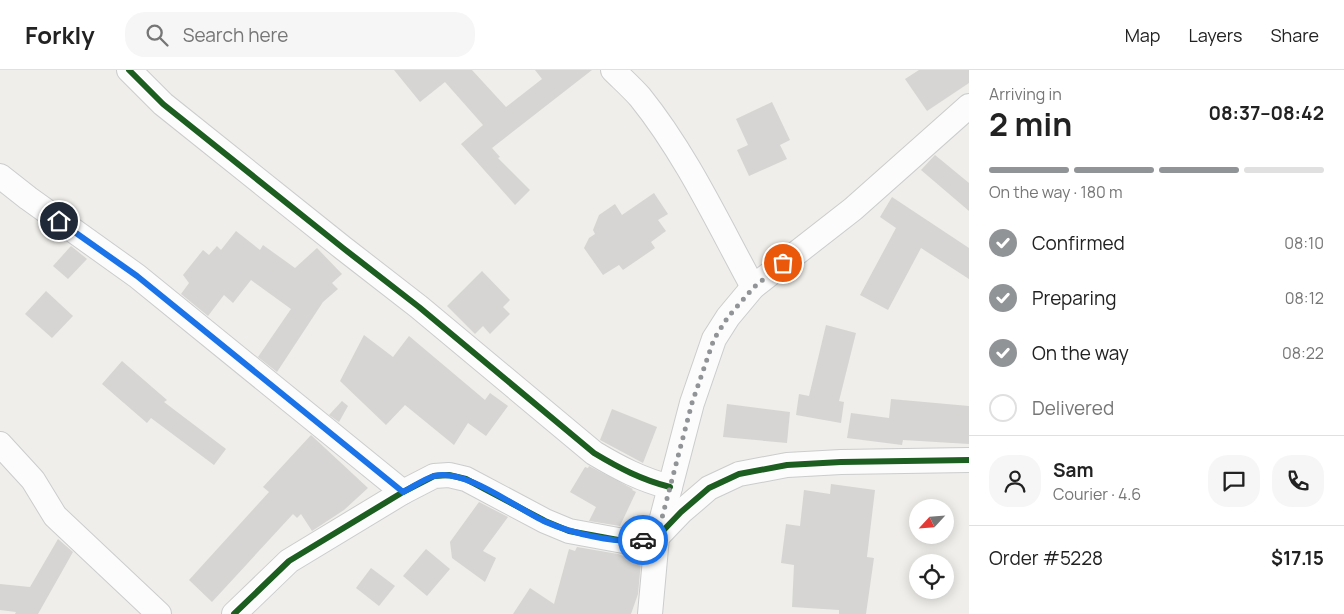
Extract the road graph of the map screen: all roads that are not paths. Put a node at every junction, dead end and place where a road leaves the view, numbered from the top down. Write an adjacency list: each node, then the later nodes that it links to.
1 (129, 70): 8 (street)
2 (613, 70): 5 (street)
3 (969, 106): 5 (street)
4 (0, 176): 9 (street)
5 (754, 287): 8 (street)
6 (0, 444): 11 (street)
7 (969, 460): 10 (street)
8 (670, 487): 10 (street)
9 (403, 492): 10 (street); 12 (street)
10 (657, 537): 13 (street)
11 (159, 614)
12 (234, 614)
13 (650, 614)

